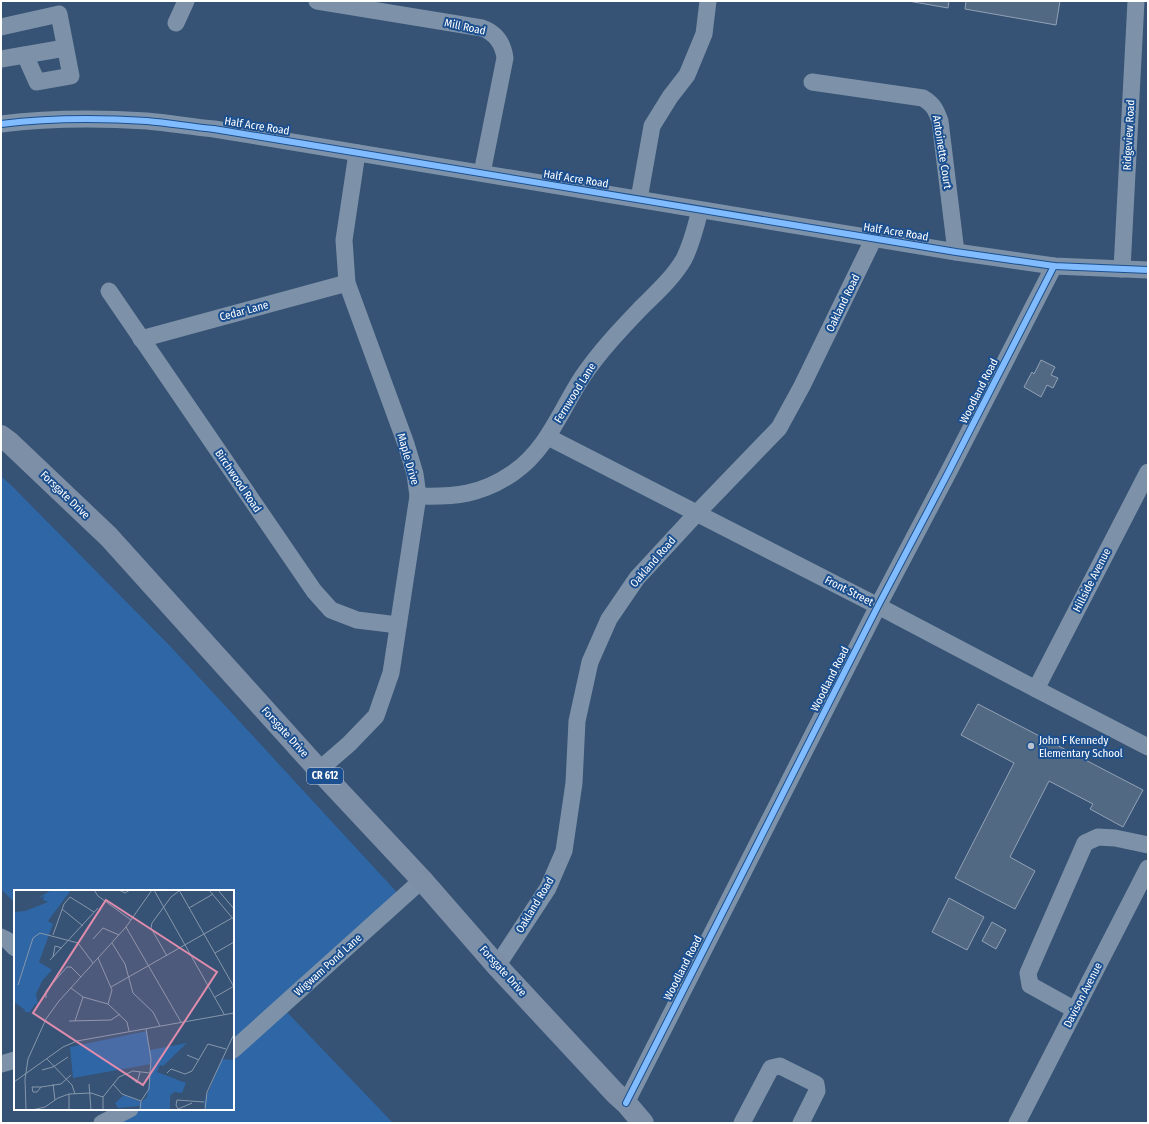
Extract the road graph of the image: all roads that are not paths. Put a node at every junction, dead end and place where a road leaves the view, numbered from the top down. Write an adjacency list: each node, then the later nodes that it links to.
1 (186, 1): 5 (street)
2 (317, 1): 13 (street, Mill Road)
3 (708, 1): 14 (street)
4 (1136, 1): 19 (street, Ridgeview Road)
5 (176, 23)
6 (1, 27): 7 (street)
7 (65, 48): 8 (street); 8 (street)
8 (25, 55): 9 (street)
9 (1, 59)
10 (812, 82): 17 (street, Antoinette Court)
11 (1, 124): 12 (street, Half Acre Road)
12 (357, 153): 13 (street, Half Acre Road); 21 (street, Maple Drive)
13 (482, 173): 14 (street, Half Acre Road)
14 (639, 199): 15 (street, Half Acre Road)
15 (700, 210): 16 (street, Half Acre Road); 25 (street, Fernwood Lane)
16 (874, 238): 17 (street, Half Acre Road); 28 (street, Oakland Road)
17 (956, 252): 18 (street, Half Acre Road)
18 (1054, 266): 19 (street, Half Acre Road); 29 (street, Woodland Road)
19 (1122, 269): 20 (street, Half Acre Road)
20 (1148, 270)
21 (347, 282): 23 (street, Cedar Lane); 27 (street, Maple Drive)
22 (109, 292): 23 (street, Birchwood Road)
23 (141, 339): 30 (street, Birchwood Road)
24 (1, 436): 33 (main road, Forsgate Drive / CR 612)
25 (548, 436): 27 (street, Fernwood Lane); 28 (street, Front Street)
26 (1148, 472): 31 (street, Hillside Avenue)
27 (418, 496): 30 (street, Maple Drive)
28 (697, 513): 29 (street, Front Street); 37 (street, Oakland Road)
29 (878, 606): 31 (street, Front Street); 42 (street, Woodland Road)
30 (398, 625): 33 (street, Maple Drive)
31 (1036, 689): 32 (street, Front Street)
32 (1148, 747)
33 (319, 770): 36 (main road, Forsgate Drive / CR 612)
34 (1148, 845): 38 (street)
35 (1148, 868): 38 (street, Davison Avenue)
36 (422, 880): 37 (main road, Forsgate Drive / CR 612); 39 (street, Wigwam Pond Lane)
37 (497, 966): 42 (main road, Forsgate Drive / CR 612)
38 (1075, 1010): 48 (street, Davison Avenue)
39 (234, 1049)
40 (14, 1060): 41 (street)
41 (1, 1064)
42 (626, 1103): 45 (main road, Forsgate Drive / CR 612)
43 (122, 1111): 44 (street)
44 (102, 1123)
45 (643, 1123)
46 (742, 1123): 47 (street)
47 (801, 1123)
48 (1018, 1123)

